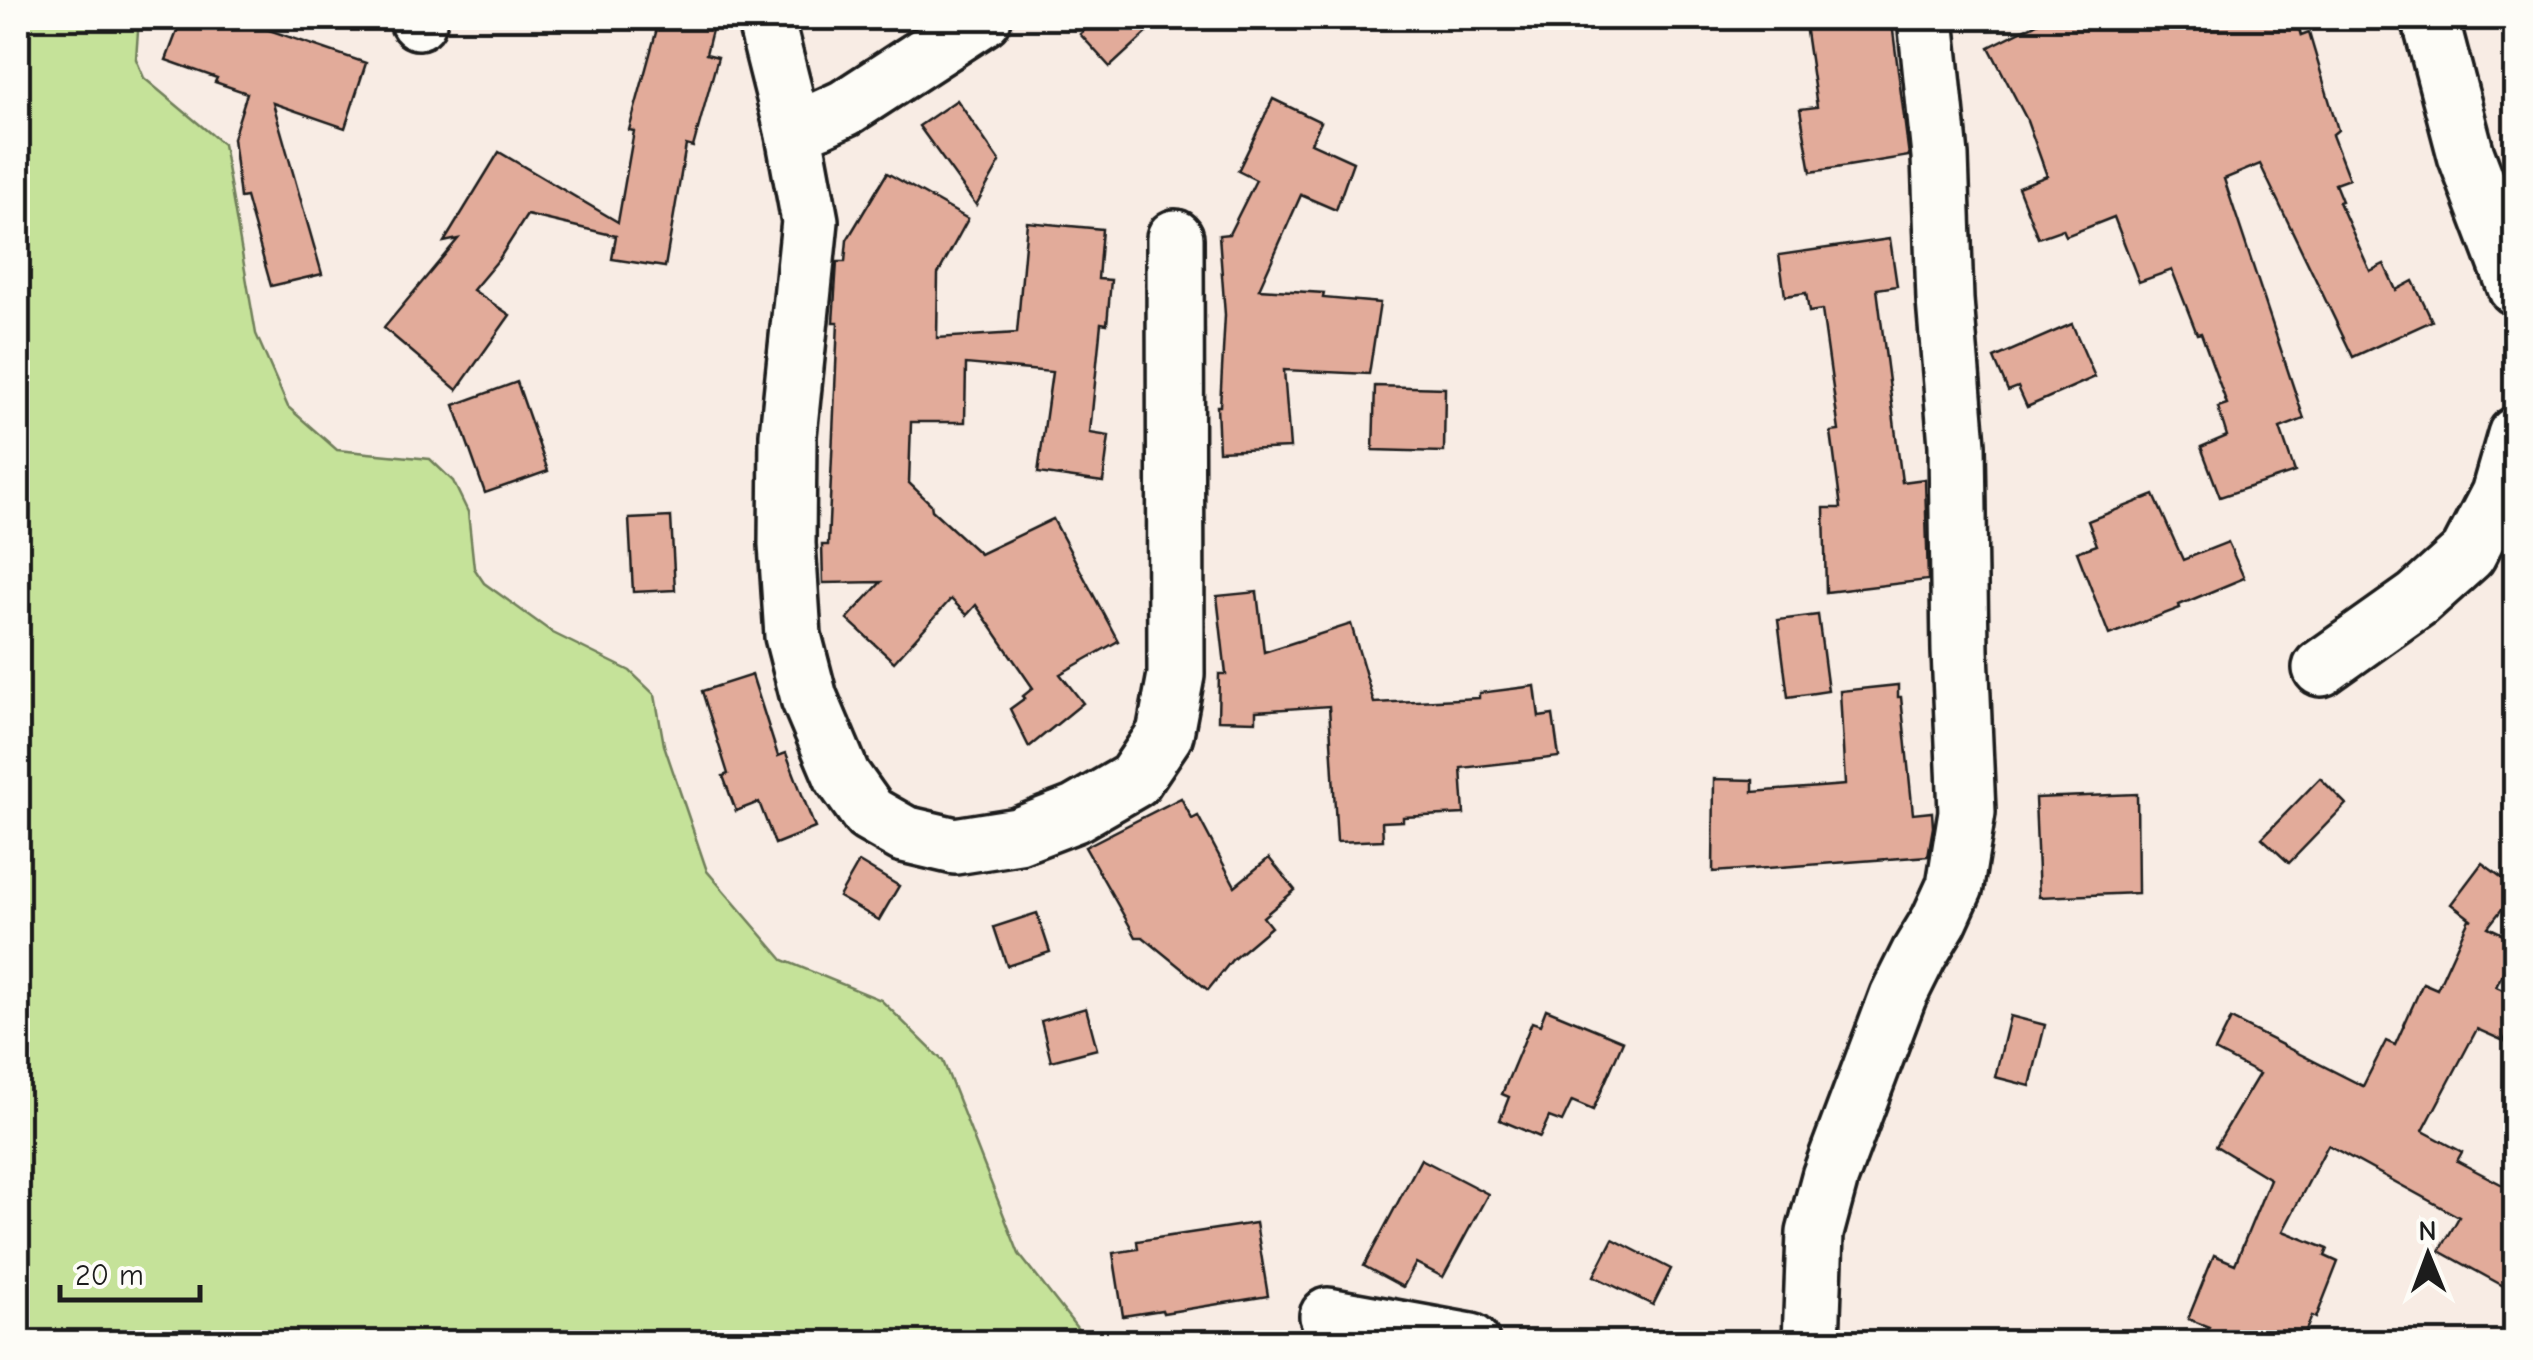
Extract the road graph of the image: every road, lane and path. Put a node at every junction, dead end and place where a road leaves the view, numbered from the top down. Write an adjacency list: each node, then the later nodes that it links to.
1 (765, 18): 5 (street)
2 (983, 18): 5 (street)
3 (1926, 18): 12 (street)
4 (2430, 18): 7 (street)
5 (792, 128): 6 (street)
6 (1175, 238)
7 (2516, 286)
8 (2516, 435): 9 (street)
9 (2321, 668)
10 (1328, 1316): 11 (street)
11 (1470, 1342)
12 (1811, 1342)

